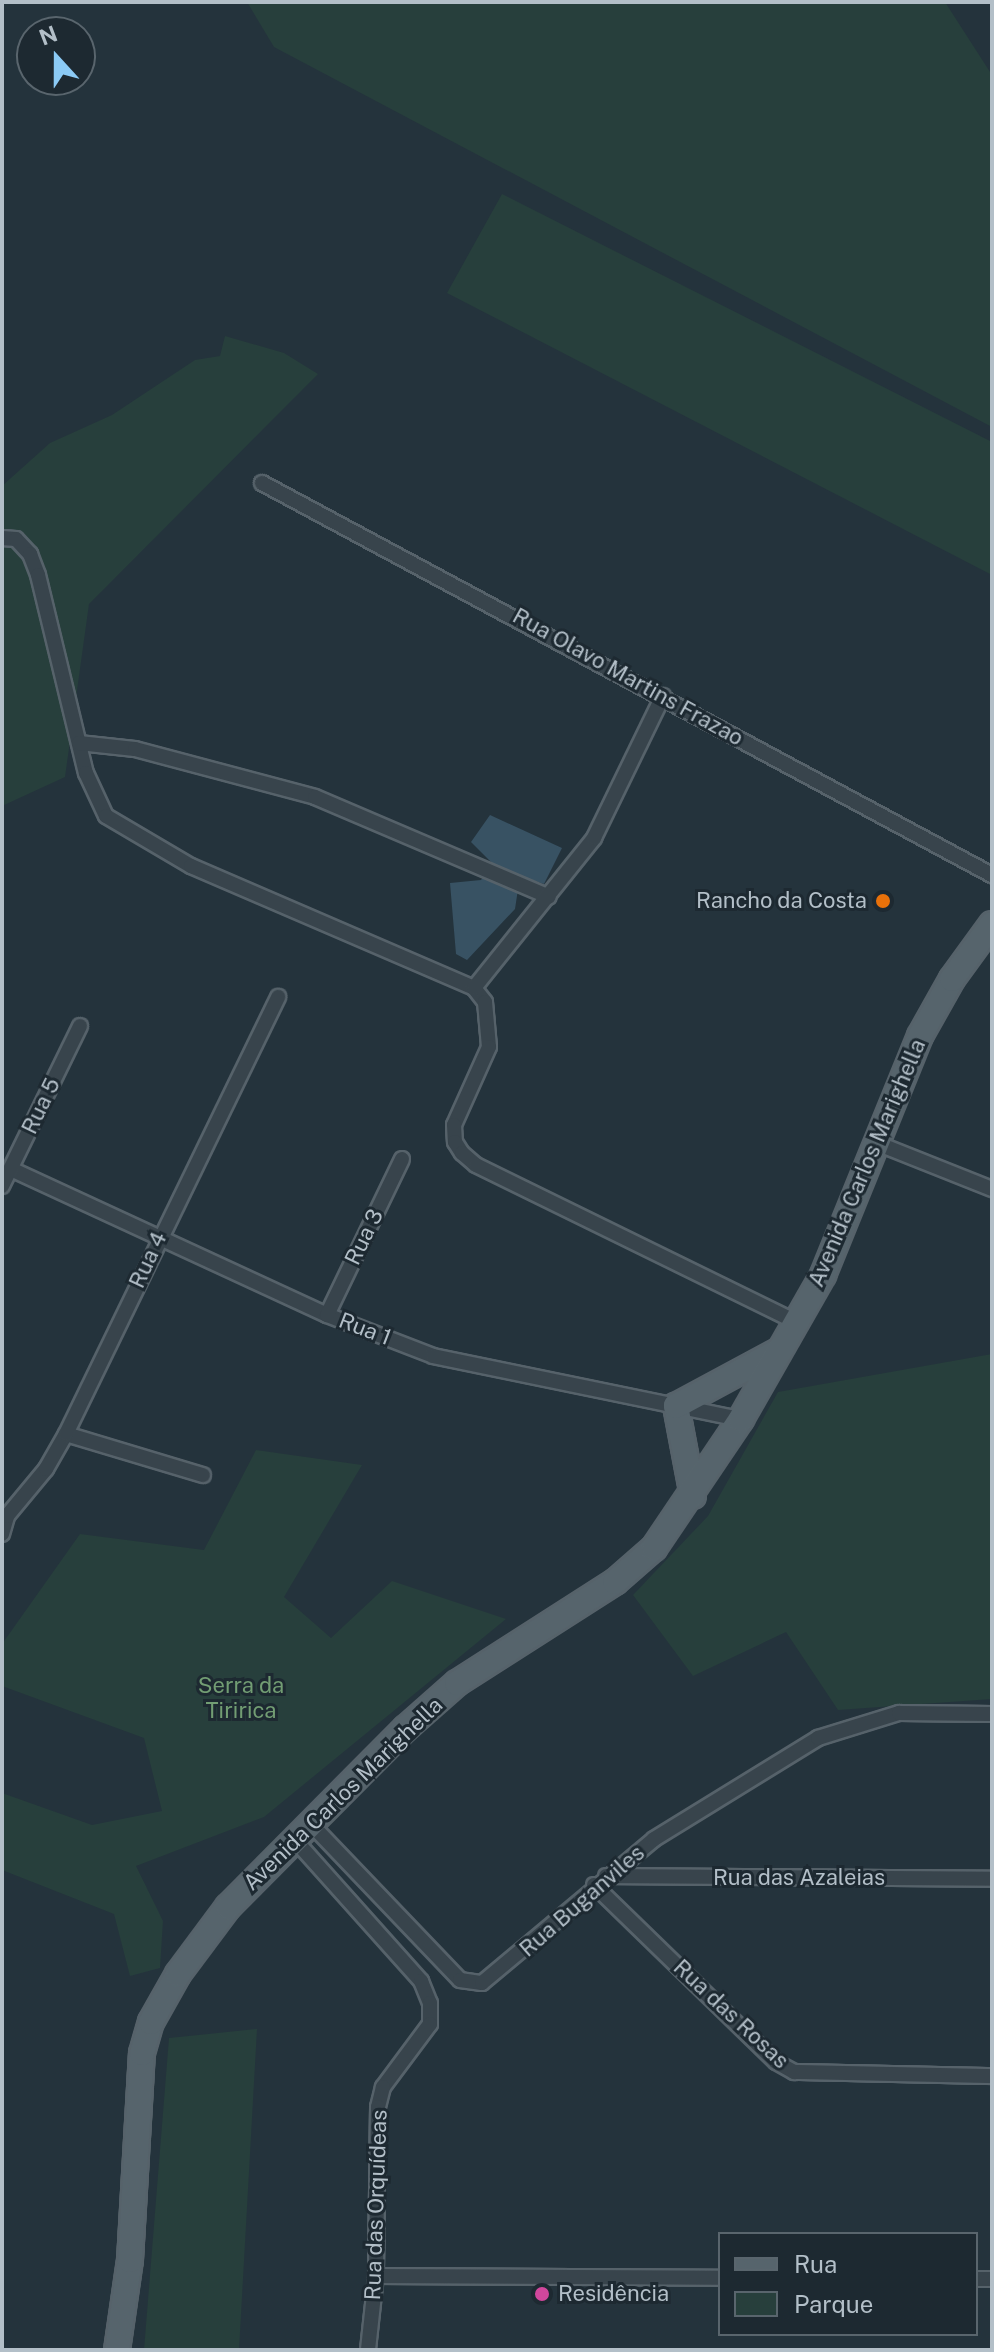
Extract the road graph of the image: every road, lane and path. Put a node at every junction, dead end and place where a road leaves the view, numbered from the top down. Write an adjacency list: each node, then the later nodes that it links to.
1 (262, 483): 3 (street, Rua Olavo Martins Frazao)
2 (2, 538): 4 (street)
3 (663, 696): 5 (street, Rua Olavo Martins Frazao); 6 (street)
4 (79, 743): 6 (street); 8 (street)
5 (992, 875)
6 (549, 897): 8 (street)
7 (992, 924): 11 (main road, Avenida Carlos Marighella)
8 (474, 988): 18 (street)
9 (278, 997): 16 (street, Rua 4)
10 (80, 1026): 13 (street, Rua 5)
11 (879, 1144): 15 (street); 18 (main road, Avenida Carlos Marighella)
12 (402, 1159): 17 (street, Rua 3)
13 (11, 1169): 14 (street, Rua 5); 16 (street, Rua 1)
14 (2, 1186)
15 (992, 1189)
16 (160, 1235): 17 (street, Rua 1); 22 (street, Rua 4)
17 (327, 1315): 20 (street, Rua 1)
18 (796, 1322): 19 (main road, Avenida Carlos Marighella)
19 (780, 1350): 20 (main road); 21 (main road, Avenida Carlos Marighella)
20 (676, 1406): 21 (street, Rua 1); 24 (main road)
21 (741, 1419): 24 (main road, Avenida Carlos Marighella)
22 (66, 1434): 23 (street); 26 (street, Rua 4)
23 (203, 1475)
24 (693, 1496): 29 (main road, Avenida Carlos Marighella)
25 (2, 1501): 26 (street)
26 (7, 1516): 27 (street)
27 (2, 1534)
28 (992, 1714): 31 (street, Rua Buganviles)
29 (302, 1831): 31 (street, Rua Buganviles); 33 (street, Rua das Orquídeas); 35 (main road, Avenida Carlos Marighella)
30 (992, 1879): 31 (street, Rua das Azaleias)
31 (600, 1880): 32 (street, Rua das Rosas)
32 (992, 2076)
33 (376, 2276): 34 (street); 36 (street, Rua das Orquídeas)
34 (718, 2278)
35 (117, 2350)
36 (368, 2350)

